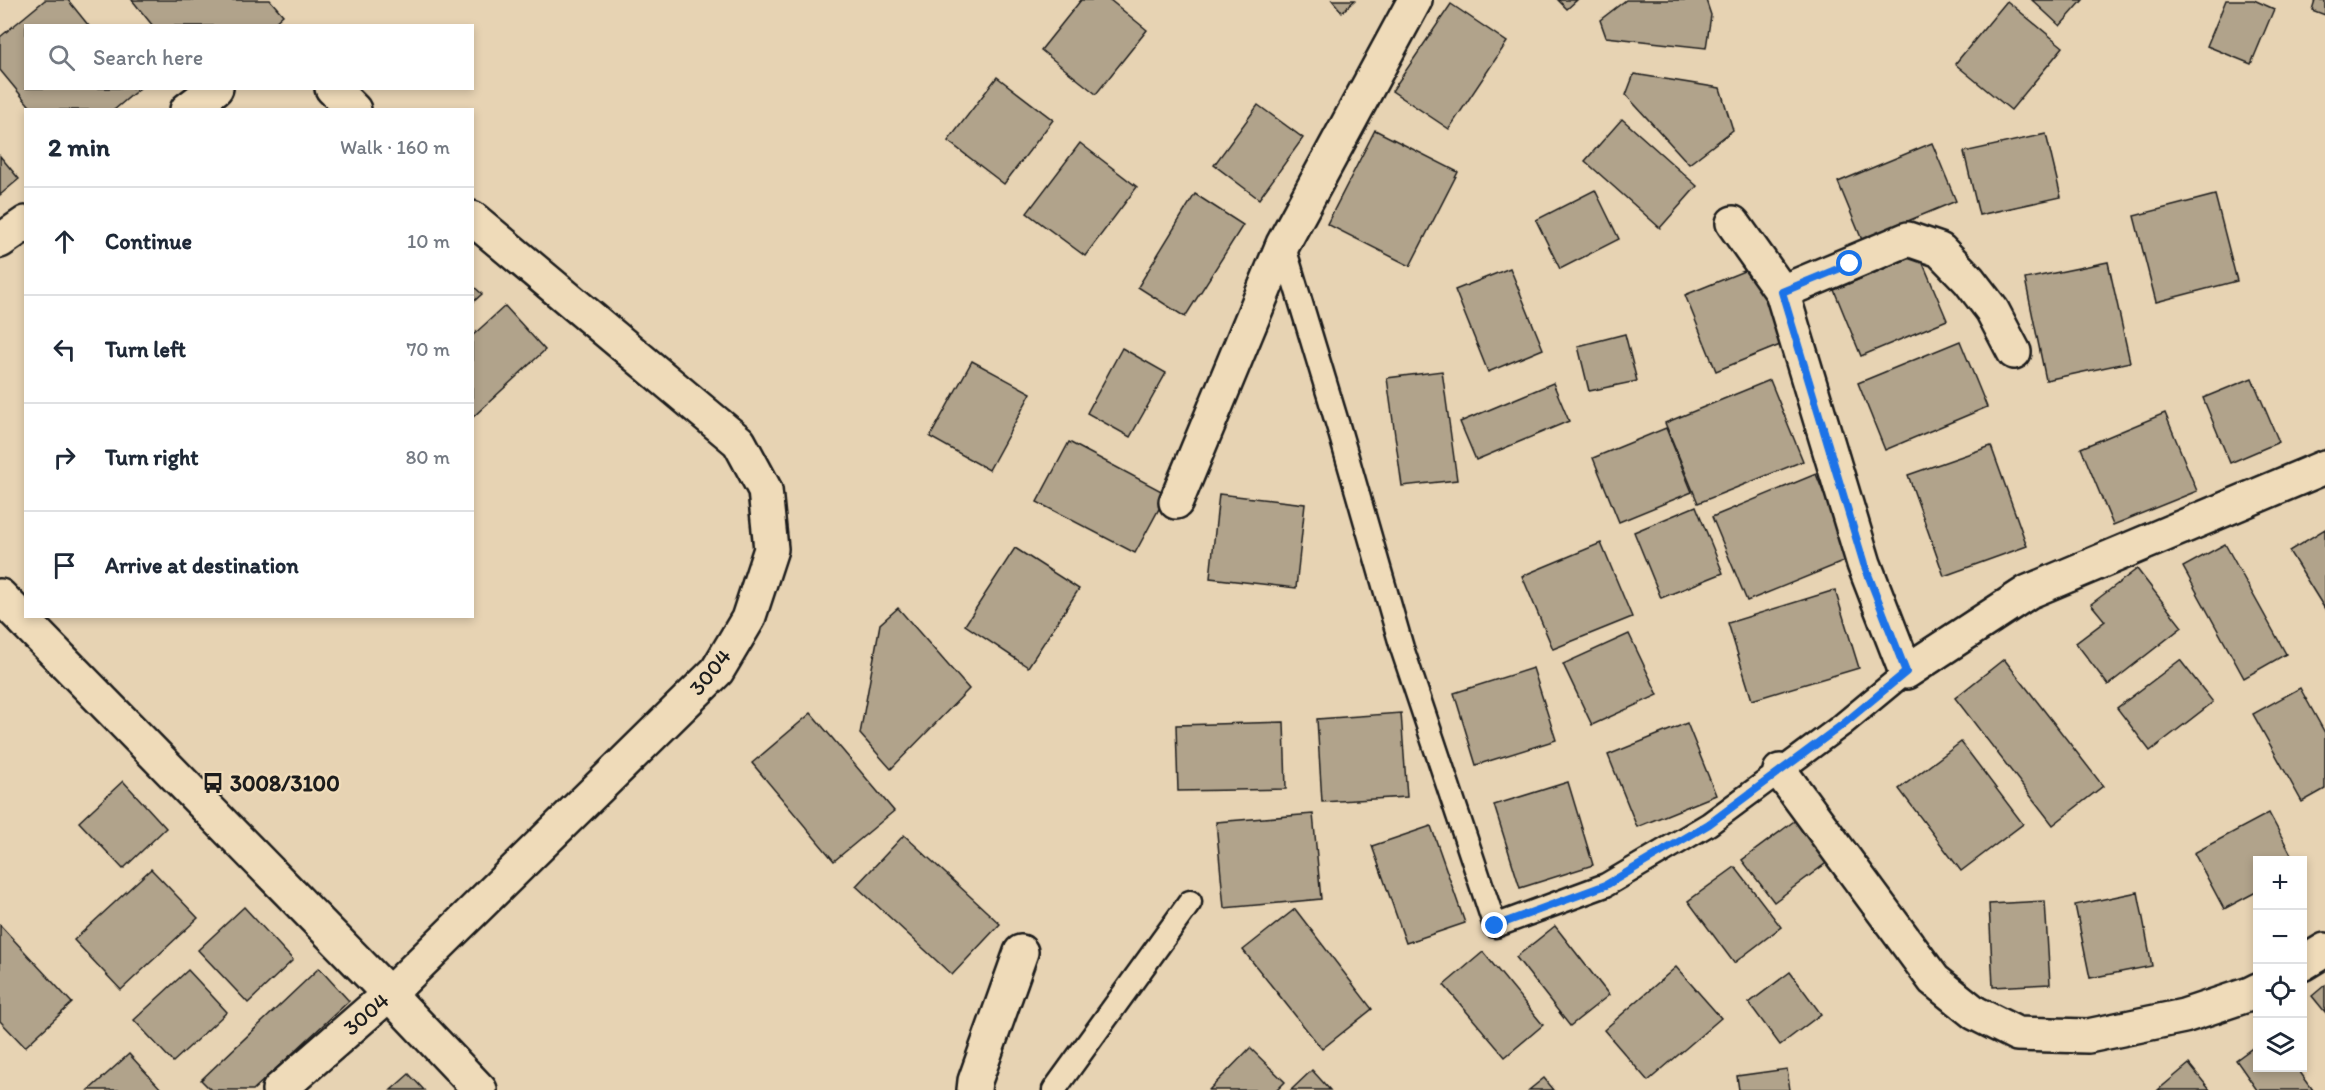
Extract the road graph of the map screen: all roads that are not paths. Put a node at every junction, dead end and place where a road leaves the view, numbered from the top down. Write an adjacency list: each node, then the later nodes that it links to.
1 (1415, 0): 10 (street)
2 (213, 90): 4 (street)
3 (334, 90): 5 (street)
4 (190, 108)
5 (352, 108)
6 (474, 220): 23 (street, 3004)
7 (1733, 223): 11 (street)
8 (24, 224): 9 (street)
9 (0, 241)
10 (1283, 244): 14 (street); 17 (lane)
11 (1782, 292): 12 (street); 16 (street)
12 (2014, 352)
13 (2325, 467): 16 (street)
14 (1176, 502)
15 (0, 596): 23 (street)
16 (1906, 672): 17 (lane)
17 (1780, 771): 22 (street)
18 (1190, 902): 27 (lane)
19 (2325, 950): 21 (street)
20 (1021, 952): 26 (street)
21 (2307, 961)
22 (2253, 992)
23 (389, 994): 24 (street, 3004); 25 (street)
24 (279, 1090)
25 (480, 1090)
26 (974, 1090)
27 (1054, 1090)

